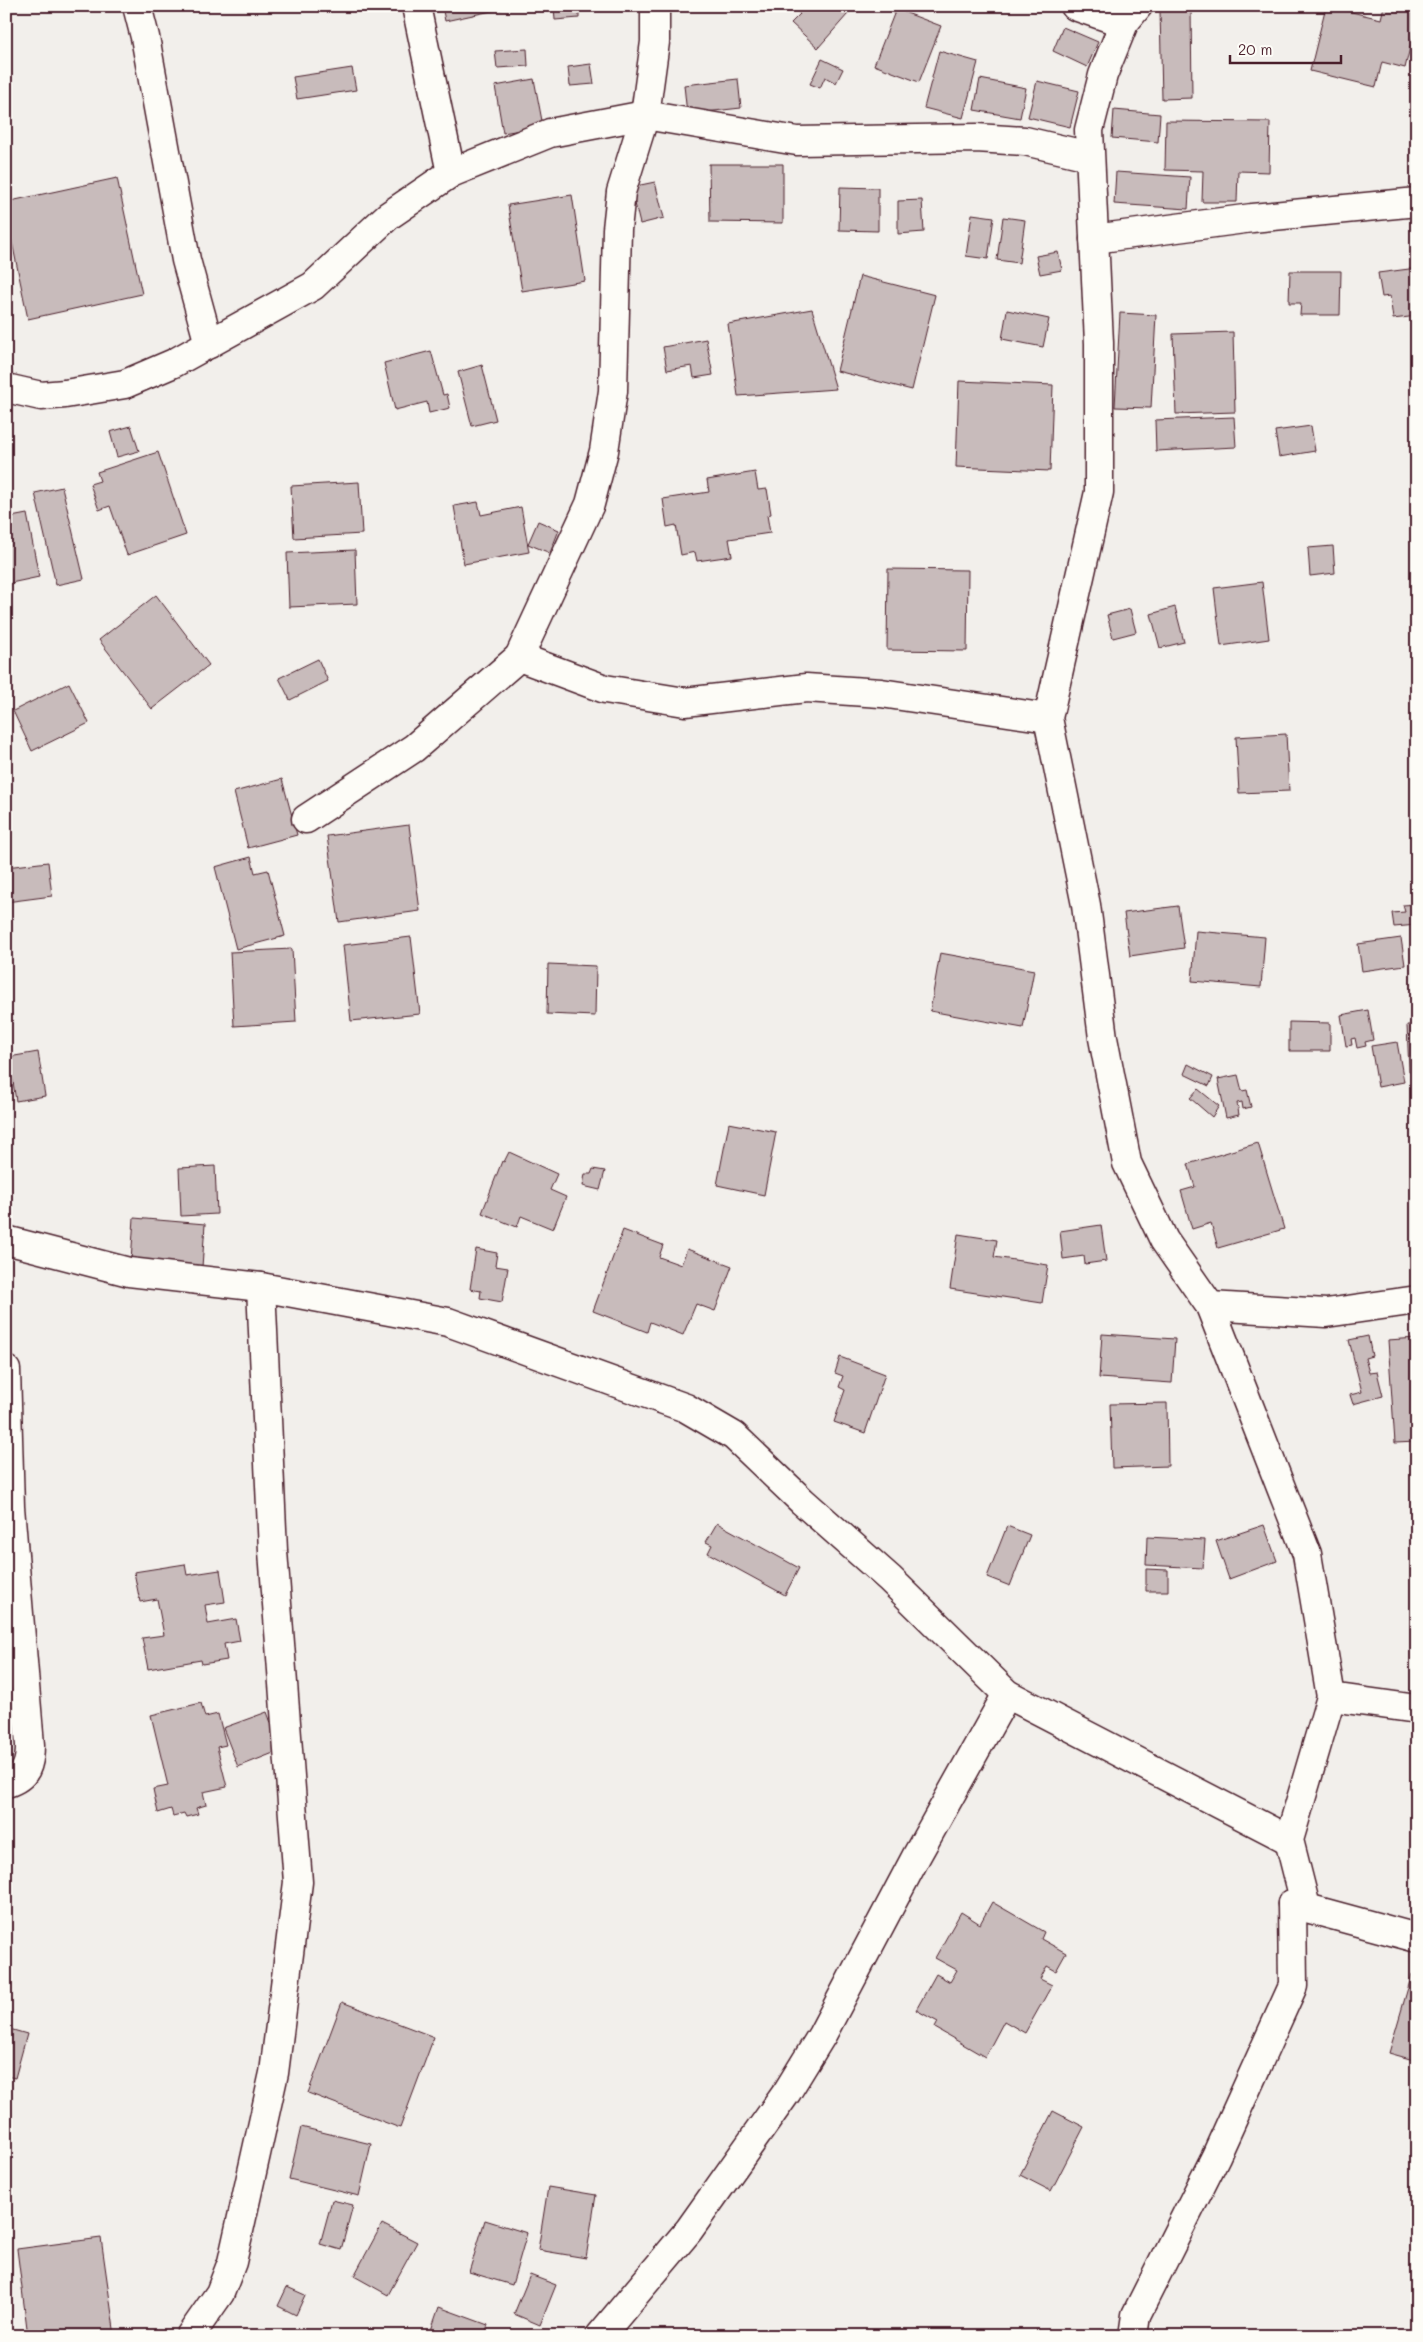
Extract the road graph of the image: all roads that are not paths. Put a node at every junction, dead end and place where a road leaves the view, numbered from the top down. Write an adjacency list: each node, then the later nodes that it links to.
1 (137, 6): 11 (street)
2 (416, 6): 8 (street)
3 (655, 6): 6 (street)
4 (1074, 6): 5 (street)
5 (1131, 14): 7 (street)
6 (645, 115): 7 (street); 8 (street); 13 (street)
7 (1089, 156): 10 (street)
8 (451, 173): 11 (street)
9 (1417, 202): 10 (street)
10 (1094, 239): 14 (street)
11 (209, 344): 12 (street)
12 (6, 388)
13 (520, 657): 14 (street); 15 (street)
14 (1048, 718): 19 (street)
15 (306, 819)
16 (6, 1240): 17 (street)
17 (261, 1287): 21 (street); 28 (street)
18 (1417, 1300): 19 (street)
19 (1210, 1306): 22 (street)
20 (6, 1370): 24 (street)
21 (1007, 1694): 25 (street); 29 (street)
22 (1332, 1697): 23 (street); 25 (street)
23 (1417, 1709)
24 (6, 1783)
25 (1289, 1840): 26 (street)
26 (1292, 1904): 27 (street); 30 (street)
27 (1417, 1938)
28 (190, 2336)
29 (600, 2336)
30 (1133, 2336)

